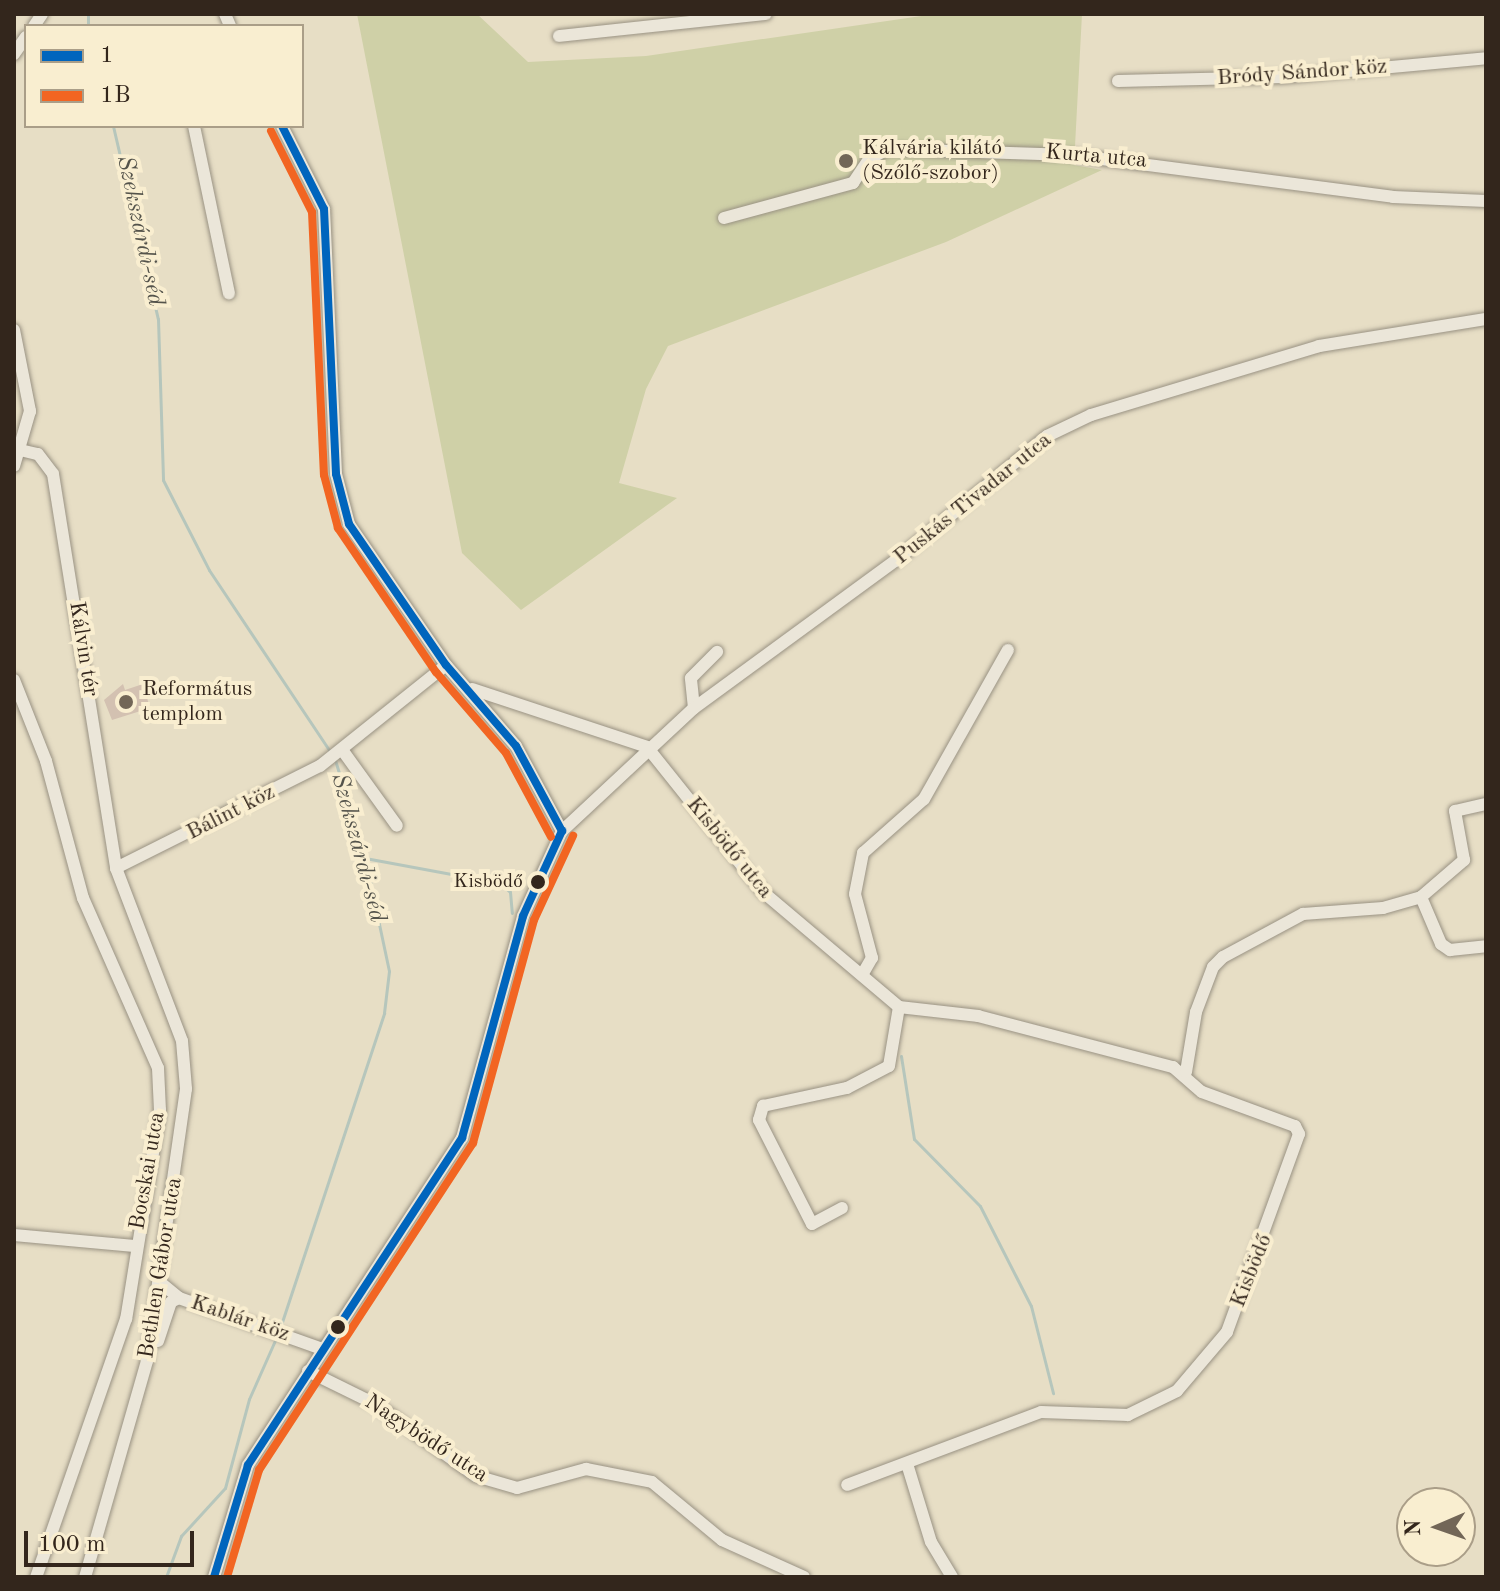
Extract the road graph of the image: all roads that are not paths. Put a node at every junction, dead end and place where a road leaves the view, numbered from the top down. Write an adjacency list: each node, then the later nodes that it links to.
1 (766, 14): 2 (street)
2 (559, 36)
3 (1486, 58): 4 (street, Bródy Sándor köz)
4 (1118, 81)
5 (194, 128): 9 (street)
6 (283, 128): 16 (street)
7 (1486, 201): 8 (street, Kurta utca)
8 (724, 218)
9 (229, 293)
10 (1486, 319): 19 (street, Puskás Tivadar utca)
11 (14, 330): 12 (street)
12 (20, 450): 13 (street); 25 (street, Kálvin tér)
13 (14, 466)
14 (1008, 650): 28 (street)
15 (717, 652): 19 (street)
16 (446, 665): 18 (street); 21 (street, Bálint köz)
17 (14, 680): 33 (street, Bocskai utca)
18 (472, 689): 20 (street); 24 (street)
19 (694, 708): 20 (street, Puskás Tivadar utca)
20 (647, 747): 24 (street, Puskás Tivadar utca); 28 (street, Kisbödő utca)
21 (343, 751): 23 (street); 25 (street, Bálint köz)
22 (1486, 804): 26 (street)
23 (397, 826)
24 (562, 831): 36 (street)
25 (116, 868): 34 (street, Bethlen Gábor utca)
26 (1421, 897): 27 (street); 30 (street)
27 (1486, 946)
28 (862, 975): 29 (street, Kisbödő utca)
29 (899, 1007): 30 (street, Kisbödő); 31 (street)
30 (1186, 1072): 39 (street, Kisbödő)
31 (842, 1208)
32 (14, 1235): 33 (street)
33 (135, 1246): 41 (street, Bocskai utca)
34 (162, 1284): 35 (street, Kablár köz); 37 (street, Bethlen Gábor utca)
35 (179, 1298): 36 (street, Kablár köz); 37 (street)
36 (322, 1349): 38 (street)
37 (147, 1361): 42 (street, Bethlen Gábor utca)
38 (308, 1371): 43 (street); 44 (street, Nagybödő utca)
39 (908, 1467): 40 (street, Kisbödő); 45 (street)
40 (847, 1485)
41 (36, 1577)
42 (85, 1577)
43 (214, 1577)
44 (804, 1577)
45 (952, 1577)

